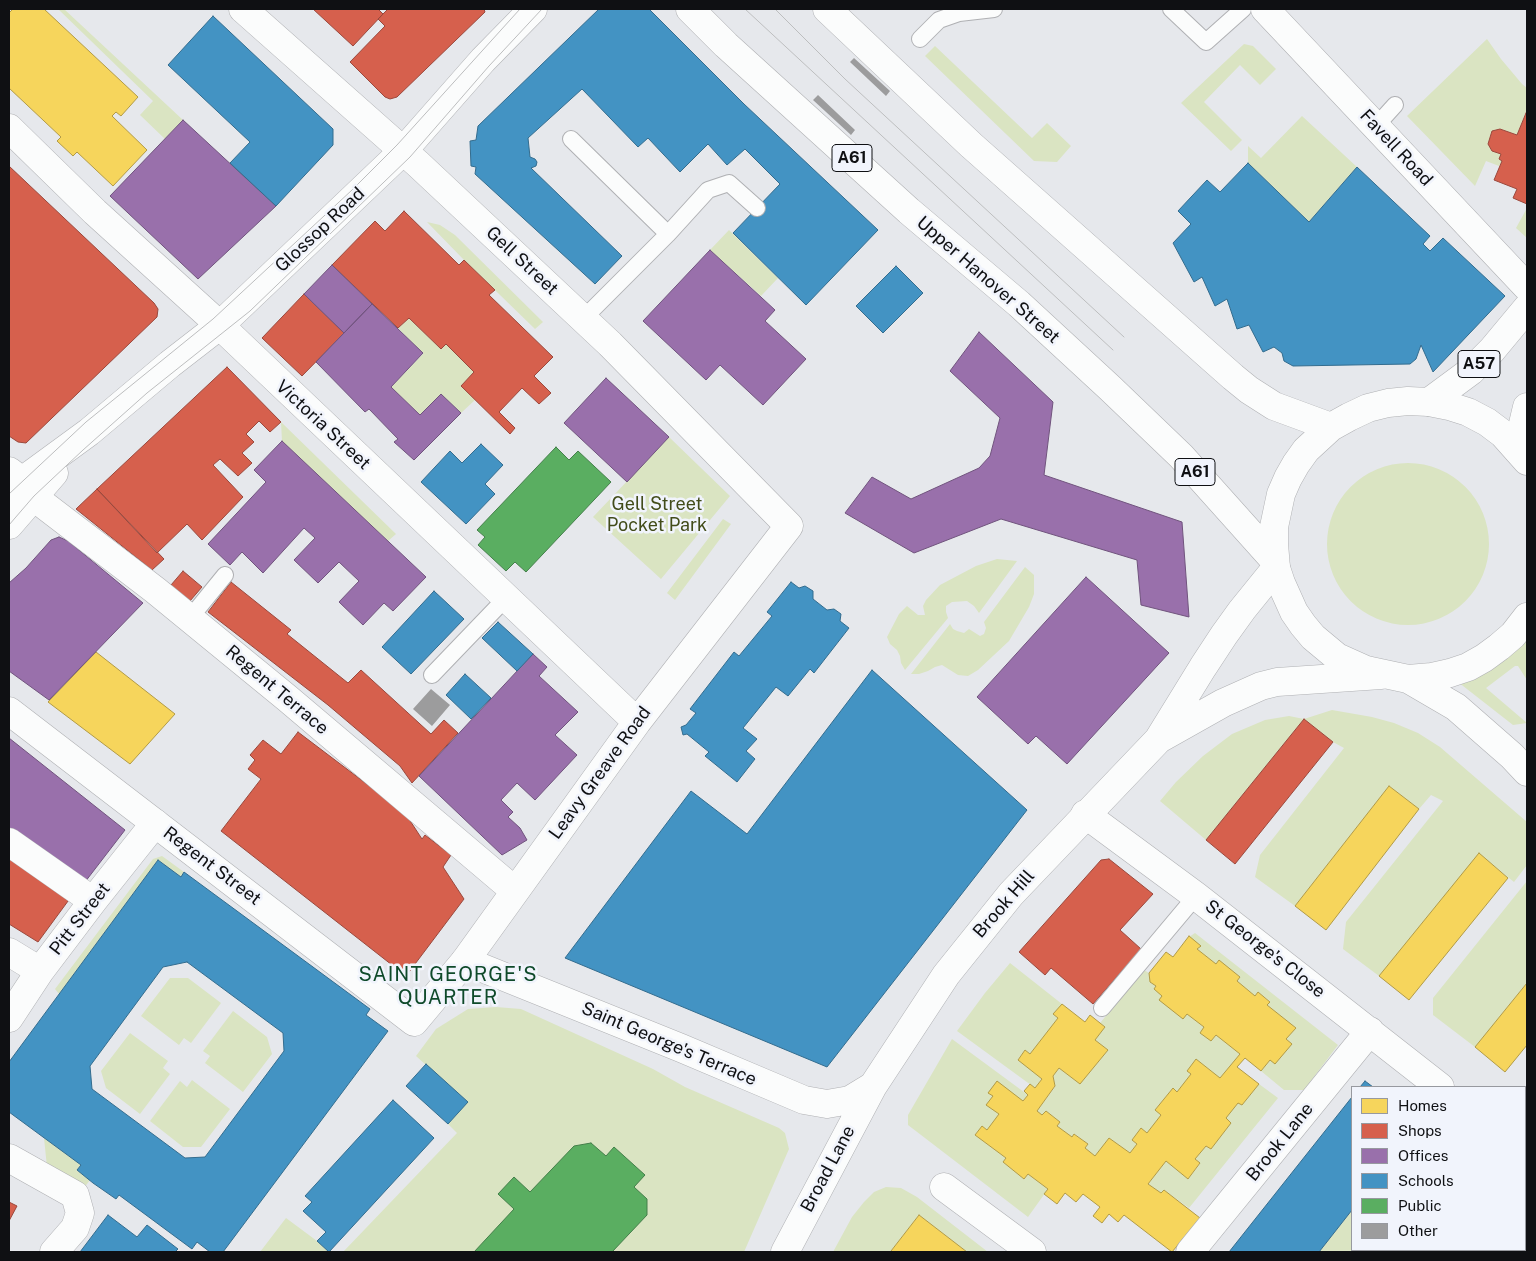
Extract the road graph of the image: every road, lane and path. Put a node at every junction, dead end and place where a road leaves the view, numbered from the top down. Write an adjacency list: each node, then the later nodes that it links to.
1 (243, 9): 14 (main road, Gell Street)
2 (690, 9): 28 (main road, Upper Hanover Street / A61)
3 (827, 9): 23 (main road)
4 (994, 9): 9 (lane)
5 (1170, 9): 6 (lane)
6 (1243, 9)
7 (1265, 9): 11 (main road, Favell Road)
8 (522, 12): 14 (main road, Glossop Road)
9 (920, 38)
10 (1396, 105): 11 (lane)
11 (1376, 126): 17 (main road, Favell Road)
12 (9, 128): 20 (main road, Victoria Street)
13 (571, 139): 16 (lane)
14 (404, 151): 19 (main road, Gell Street); 20 (main road, Glossop Road)
15 (757, 208): 16 (lane)
16 (668, 234): 19 (lane)
17 (1527, 287)
18 (1527, 308): 21 (main road, A57)
19 (583, 319): 27 (main road, Gell Street)
20 (219, 326): 25 (main road, Glossop Road); 30 (main road, Victoria Street)
21 (1429, 402): 23 (main road); 24 (main road)
22 (1527, 407): 24 (main road)
23 (1331, 427): 28 (main road)
24 (1522, 455)
25 (18, 485): 26 (main road, Glossop Road); 32 (main road, Regent Terrace)
26 (9, 525)
27 (789, 526): 37 (main road, Leavy Greave Road)
28 (1276, 565): 34 (main road); 38 (main road, Brook Hill)
29 (225, 575): 32 (lane)
30 (513, 605): 33 (lane); 37 (main road, Victoria Street)
31 (1527, 617): 35 (main road)
32 (190, 618): 43 (main road, Regent Terrace)
33 (432, 675)
34 (1381, 675): 35 (main road); 38 (main road, Brook Hill)
35 (1408, 680): 39 (main road)
36 (9, 711): 41 (main road, Regent Street)
37 (637, 722): 43 (main road, Leavy Greave Road)
38 (1158, 740): 40 (main road, Brook Hill)
39 (1527, 772)
40 (1085, 814): 44 (main road, St George's Close); 53 (main road, Brook Hill)
41 (156, 823): 45 (main road, Pitt Street); 51 (main road, Regent Street)
42 (9, 842): 45 (main road)
43 (515, 891): 47 (main road, Leavy Greave Road)
44 (1196, 896): 49 (lane); 52 (main road, St George's Close)
45 (93, 901): 48 (main road, Pitt Street)
46 (9, 952): 48 (main road)
47 (465, 961): 51 (main road, Leavy Greave Road); 53 (main road, Saint George's Terrace)
48 (40, 971): 50 (main road, Pitt Street)
49 (1102, 1008)
50 (9, 1018)
51 (414, 1022)
52 (1370, 1031): 54 (main road, St George's Close); 60 (main road, Brook Lane)
53 (873, 1086): 58 (main road, Broad Lane)
54 (1439, 1086)
55 (9, 1158): 57 (main road)
56 (944, 1186): 59 (main road)
57 (54, 1252)
58 (785, 1252)
59 (1032, 1252)
60 (1190, 1252)

